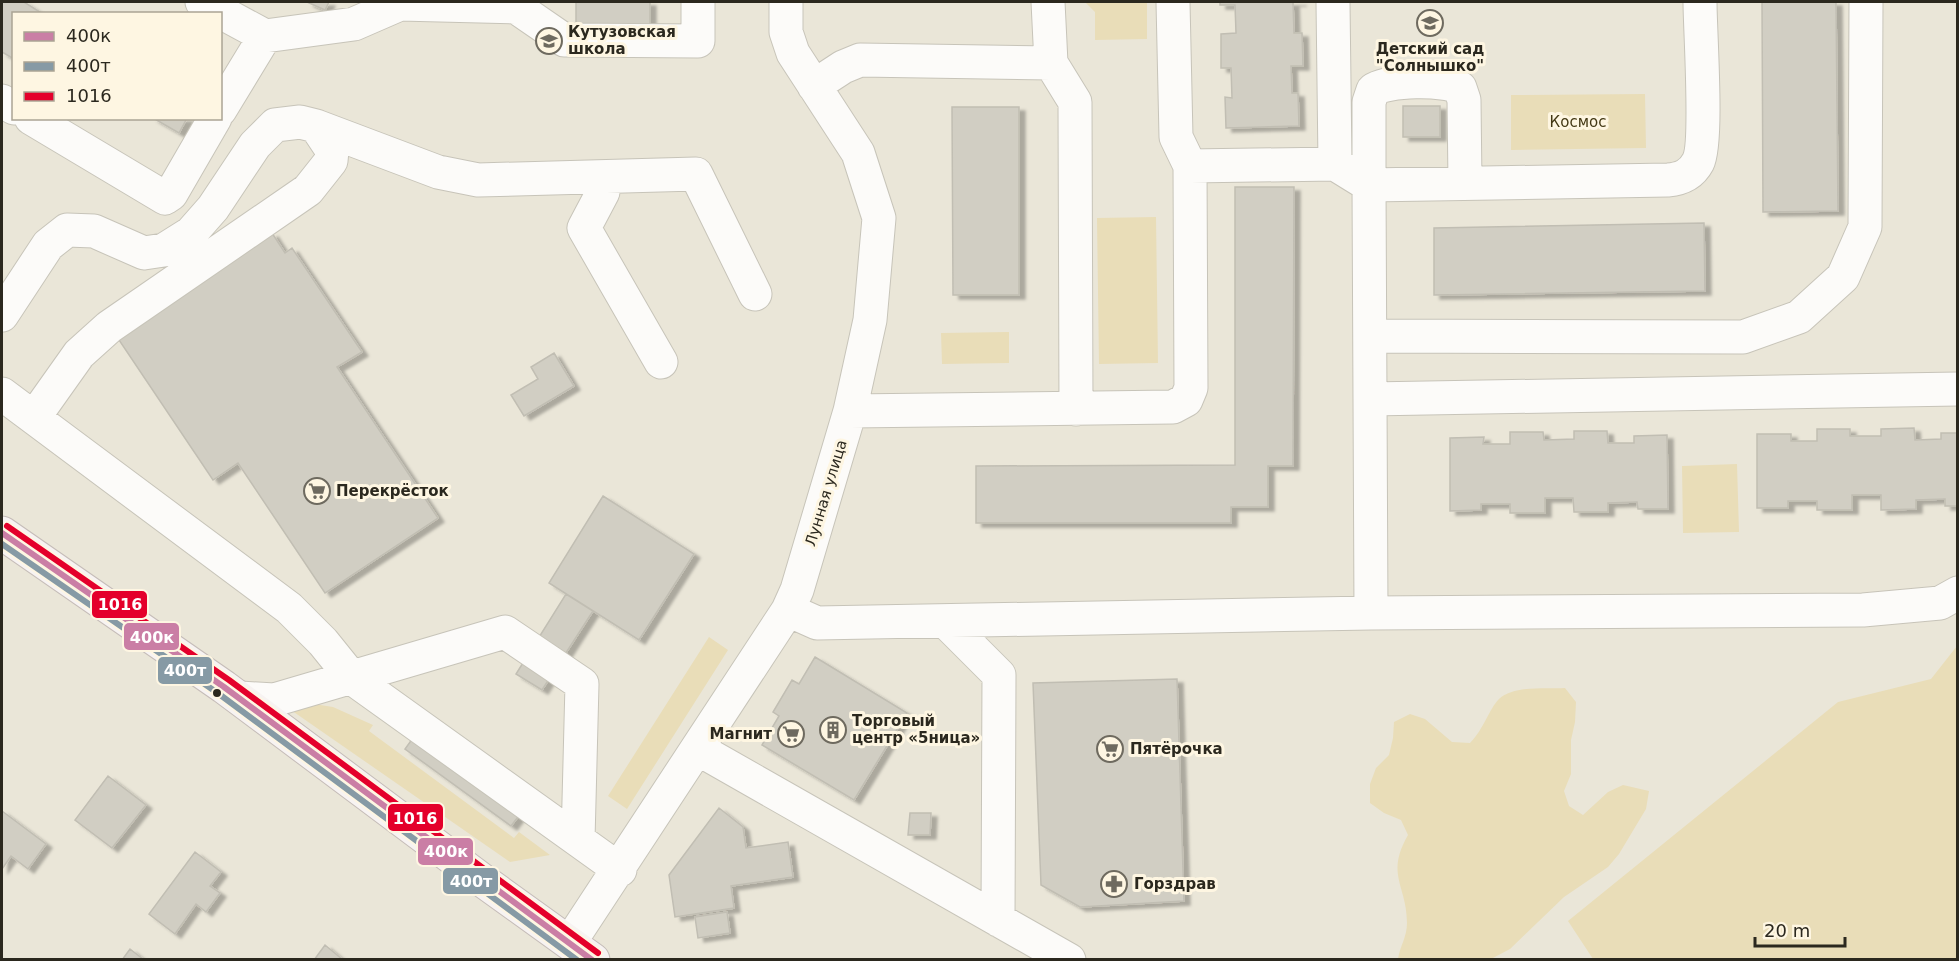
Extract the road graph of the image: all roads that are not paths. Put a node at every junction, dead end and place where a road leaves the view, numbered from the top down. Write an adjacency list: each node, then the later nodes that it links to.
1 (202, 2): 10 (street)
2 (698, 2): 9 (street)
3 (786, 2): 14 (street, Лунная улица)
4 (1048, 2): 13 (street)
5 (1173, 2): 20 (street)
6 (1333, 2): 19 (street)
7 (1700, 2): 22 (street)
8 (1866, 2): 26 (street)
9 (400, 3): 12 (street)
10 (221, 12)
11 (222, 13): 12 (street)
12 (265, 36): 15 (street)
13 (1051, 63): 14 (street); 31 (street)
14 (814, 86): 32 (street, Лунная улица)
15 (222, 107)
16 (34, 120): 17 (street)
17 (215, 120)
18 (316, 126): 21 (street); 25 (street); 33 (street)
19 (1335, 164): 20 (street); 23 (street)
20 (1190, 166): 31 (street)
21 (603, 178): 24 (street); 27 (street)
22 (1465, 183): 23 (street); 23 (street)
23 (1370, 184): 26 (street)
24 (755, 294)
25 (2, 315)
26 (1370, 336): 30 (street)
27 (661, 362)
28 (1958, 389): 30 (street)
29 (2, 394): 33 (street)
30 (1370, 399): 37 (street)
31 (1076, 410): 32 (street)
32 (850, 411): 36 (street, Лунная улица)
33 (35, 416): 39 (street)
34 (2, 533): 40 (main road)
35 (1958, 593): 37 (street)
36 (788, 610): 38 (street); 41 (street, Лунная улица)
37 (1371, 613): 38 (street)
38 (946, 622): 44 (street)
39 (352, 678): 40 (street); 42 (street); 42 (street)
40 (240, 698): 45 (main road)
41 (698, 749): 43 (street, Лунная улица); 44 (street)
42 (578, 840): 43 (street)
43 (620, 870): 45 (street, Лунная улица)
44 (998, 920): 46 (street)
45 (582, 951)
46 (1069, 960)

